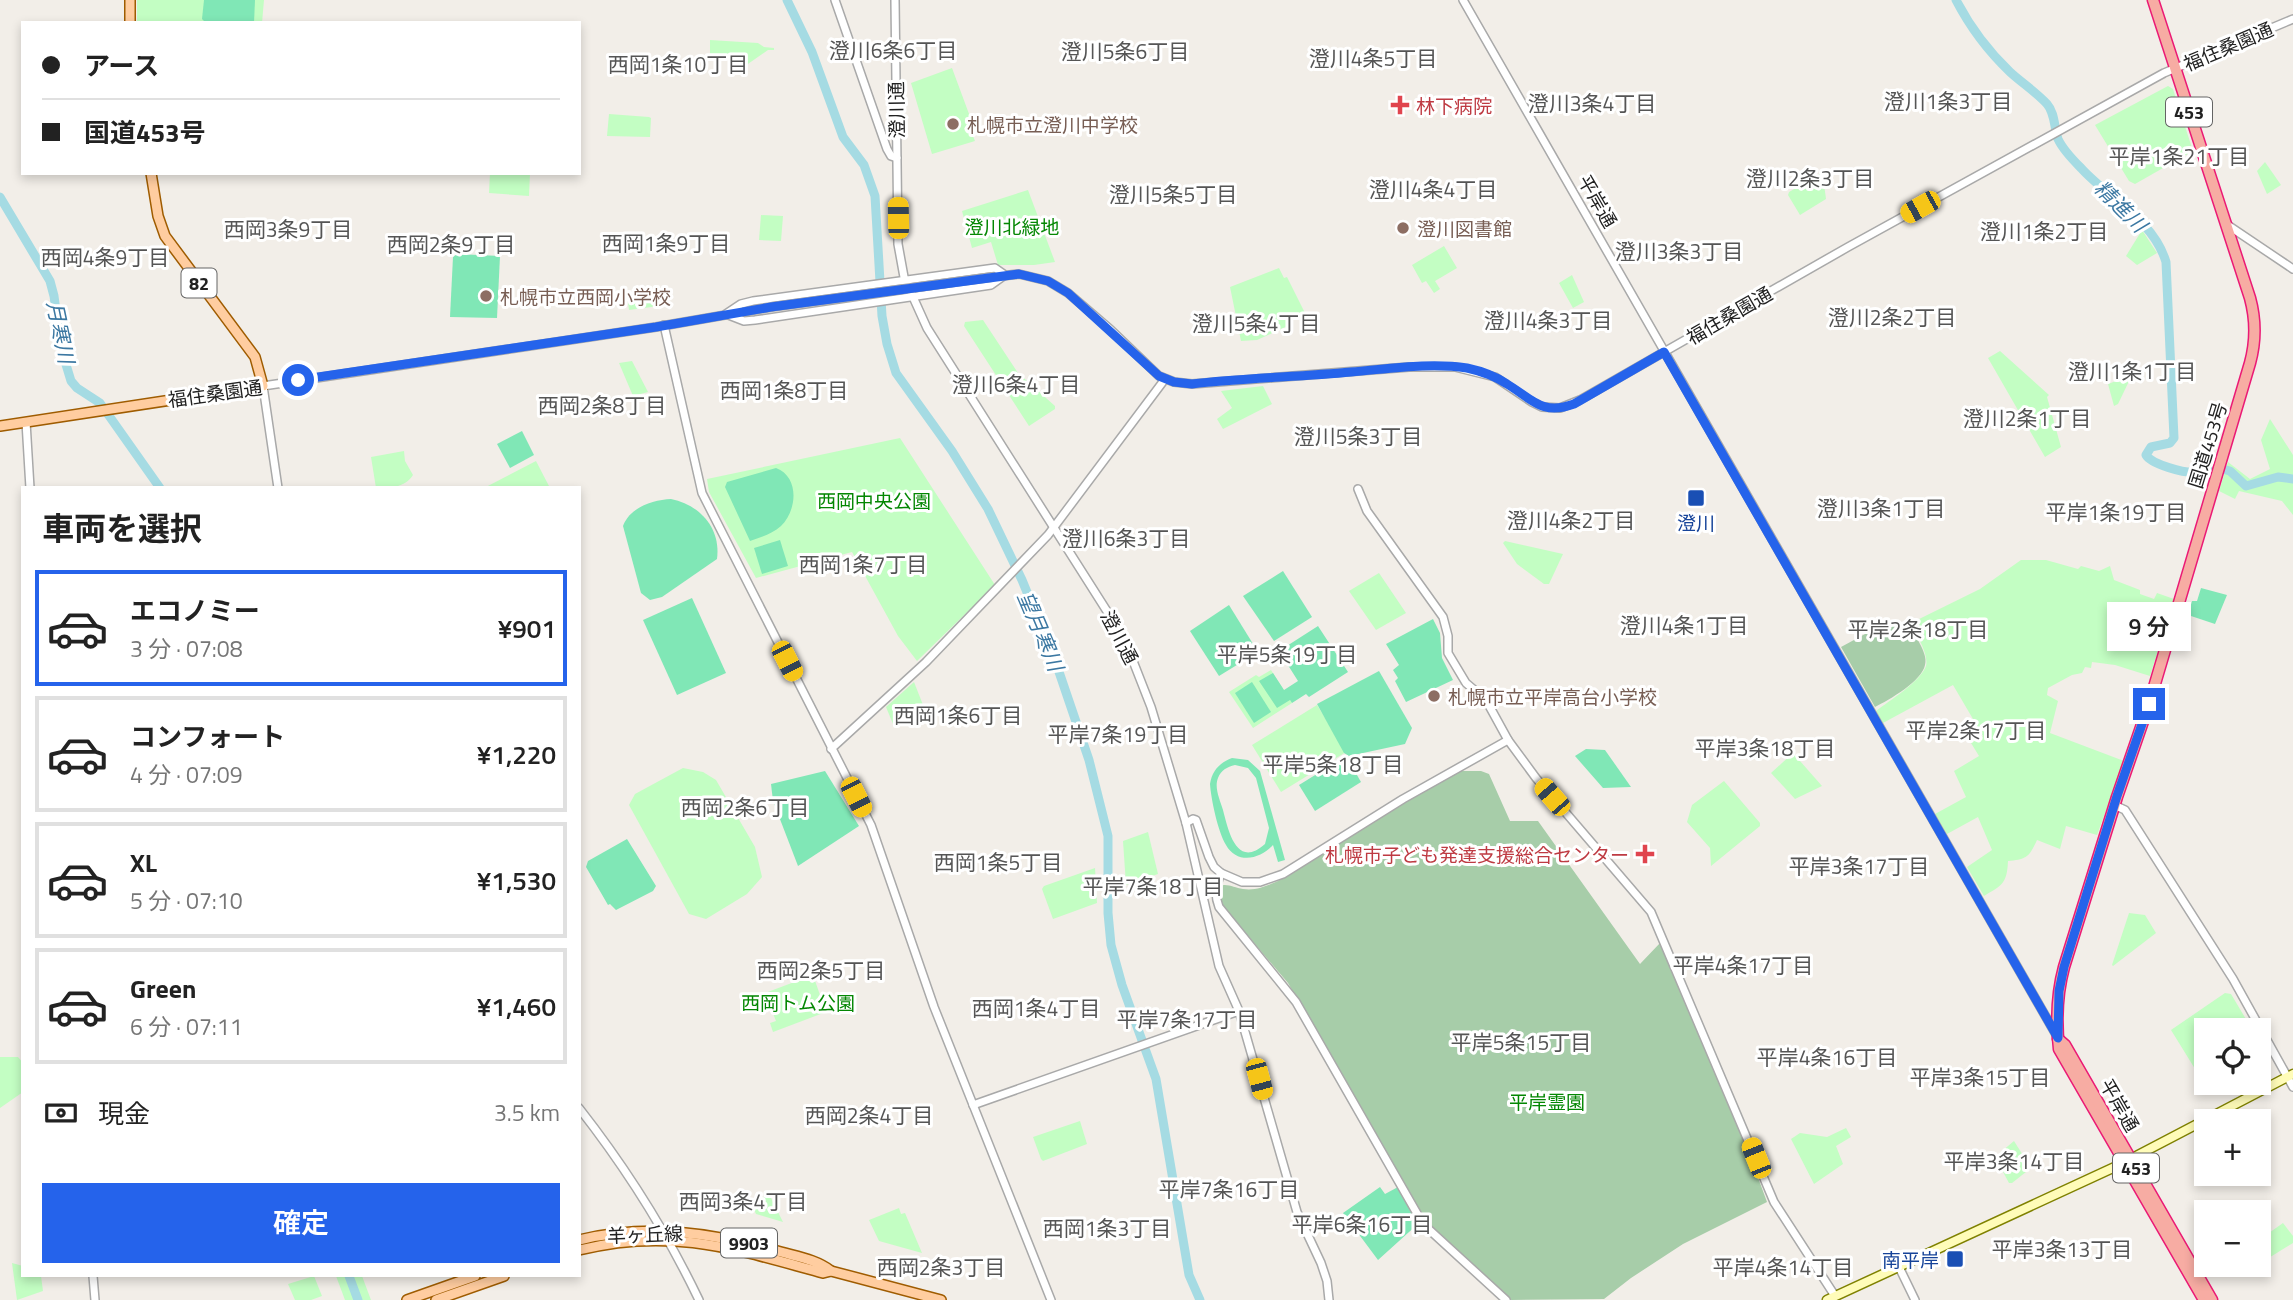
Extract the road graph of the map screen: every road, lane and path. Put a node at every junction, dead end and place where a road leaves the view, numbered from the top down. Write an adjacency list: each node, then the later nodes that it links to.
1 (130, 0): 7 (main road)
2 (835, 0): 9 (street)
3 (895, 0): 9 (street, 澄川通)
4 (1463, 0): 18 (street, 平岸通)
5 (2152, 0): 8 (highway, 453)
6 (2293, 19): 8 (street, 福住桑園通)
7 (130, 21)
8 (2175, 68): 11 (highway, 453); 18 (street, 福住桑園通)
9 (897, 158): 14 (street, 澄川通)
10 (151, 175): 20 (main road, 82)
11 (2226, 224): 12 (street); 29 (highway, 国道453号 / 453)
12 (2293, 269)
13 (1005, 275): 14 (street); 15 (street); 16 (street, 福住桑園通, bridge); 19 (street, 福住桑園通)
14 (903, 281): 15 (street, 澄川通); 16 (street)
15 (912, 296): 16 (street); 26 (street, 澄川通)
16 (726, 314): 17 (street, 福住桑園通)
17 (664, 326): 20 (street, 福住桑園通); 28 (street)
18 (1664, 352): 19 (street, 福住桑園通); 33 (street, 平岸通)
19 (1166, 379): 26 (street)
20 (263, 386): 21 (main road, 福住桑園通); 24 (street)
21 (26, 422): 22 (main road, 福住桑園通); 23 (street)
22 (0, 426)
23 (30, 486)
24 (278, 486)
25 (1357, 489): 27 (street)
26 (1054, 528): 28 (street); 30 (street, 澄川通)
27 (1508, 740): 31 (street); 46 (street)
28 (831, 749): 36 (street)
29 (2114, 805): 33 (highway, 国道453号 / 453); 34 (street)
30 (1186, 823): 31 (street); 32 (street, 澄川通)
31 (1221, 873): 54 (street)
32 (1239, 1011): 36 (street); 53 (street, 澄川通)
33 (2058, 1038): 38 (highway, 平岸通 / 453)
34 (2290, 1076): 35 (street); 38 (main road, 453)
35 (2293, 1087)
36 (973, 1105): 52 (street)
37 (581, 1111): 39 (street)
38 (2128, 1161): 42 (main road, 453); 56 (highway, 平岸通 / 453); 57 (highway, 平岸通 / 453)
39 (665, 1235): 40 (main road, 羊ヶ丘線 / 9903); 41 (main road, 羊ヶ丘線 / 9903); 50 (street); 51 (main road, 羊ヶ丘線 / 9903)
40 (581, 1240)
41 (581, 1250)
42 (1899, 1267): 46 (main road, 453); 55 (street)
43 (93, 1277): 47 (street)
44 (472, 1277): 48 (main road)
45 (501, 1277): 49 (main road)
46 (1831, 1298)
47 (95, 1300)
48 (407, 1300)
49 (436, 1300)
50 (699, 1300)
51 (942, 1300)
52 (1051, 1300)
53 (1329, 1300)
54 (1506, 1300)
55 (1915, 1300)
56 (2204, 1300)
57 (2212, 1300)

